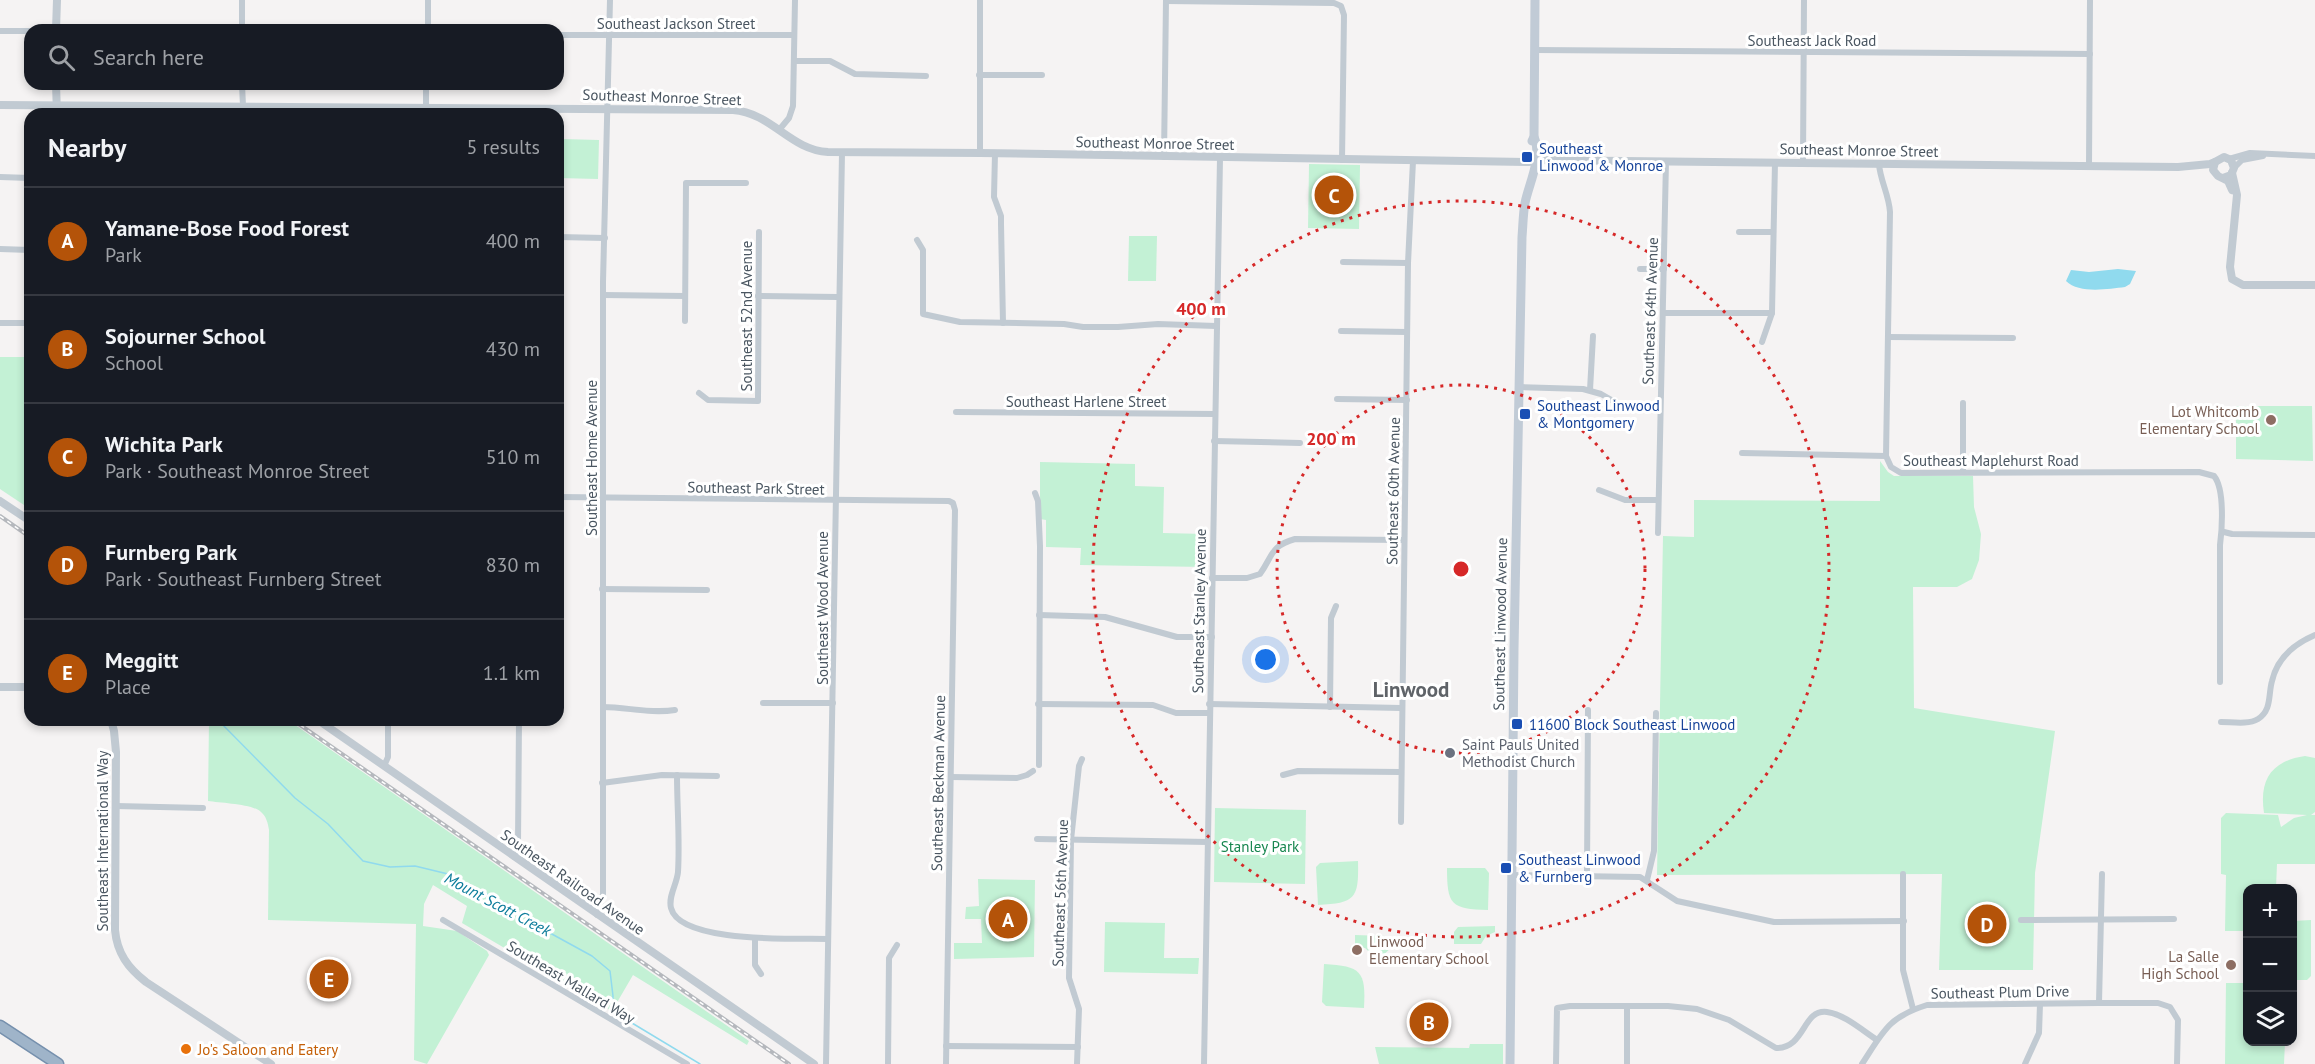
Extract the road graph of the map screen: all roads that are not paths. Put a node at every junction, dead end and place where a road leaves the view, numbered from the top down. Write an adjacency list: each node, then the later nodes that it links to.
1 (57, 0): 11 (street)
2 (242, 0): 12 (street)
3 (428, 0): 13 (street)
4 (610, 0): 17 (street, Southeast Home Avenue)
5 (795, 0): 18 (street)
6 (980, 0): 23 (street)
7 (1535, 0): 19 (main road, Southeast Linwood Avenue)
8 (1804, 0): 20 (street)
9 (2090, 0): 21 (street)
10 (1166, 1): 44 (street); 47 (street)
11 (56, 24)
12 (242, 24)
13 (428, 24)
14 (0, 31): 15 (street)
15 (24, 32)
16 (564, 35): 17 (street, Southeast Jackson Street)
17 (609, 35): 18 (street, Southeast Jackson Street); 37 (street, Southeast Home Avenue)
18 (794, 35): 22 (street)
19 (1535, 50): 20 (street, Southeast Jack Road); 49 (main road, Southeast Linwood Avenue)
20 (1803, 52): 21 (street, Southeast Jack Road); 53 (street)
21 (2090, 54): 55 (street)
22 (794, 61): 25 (street); 38 (street)
23 (979, 75): 24 (street); 40 (street)
24 (1042, 75)
25 (926, 76)
26 (56, 90): 32 (street)
27 (242, 90): 30 (street)
28 (426, 90): 35 (street)
29 (0, 105): 31 (street, Southeast Monroe Street)
30 (243, 106): 33 (street, Southeast Monroe Street); 34 (street, Southeast Monroe Street)
31 (34, 108)
32 (57, 108)
33 (150, 108)
34 (334, 108)
35 (426, 108)
36 (564, 108): 37 (street, Southeast Monroe Street)
37 (607, 108): 38 (street, Southeast Monroe Street); 68 (street, Southeast Home Avenue)
38 (780, 130): 39 (street, Southeast Monroe Street)
39 (842, 153): 40 (street, Southeast Monroe Street); 80 (street, Southeast Wood Avenue)
40 (980, 153): 41 (street, Southeast Monroe Street)
41 (995, 153): 44 (street, Southeast Monroe Street); 86 (street)
42 (2264, 155): 43 (street); 46 (street); 57 (street)
43 (2315, 156)
44 (1164, 157): 45 (street, Southeast Monroe Street)
45 (1220, 158): 47 (street, Southeast Monroe Street); 87 (street, Southeast Stanley Avenue)
46 (2229, 159): 52 (street); 57 (street)
47 (1342, 160): 48 (street, Southeast Monroe Street)
48 (1413, 161): 49 (street, Southeast Monroe Street); 73 (street, Southeast 60th Avenue)
49 (1532, 161): 50 (street, Southeast Monroe Street); 94 (main road, Southeast Linwood Avenue)
50 (1666, 161): 51 (street, Southeast Monroe Street); 75 (street, Southeast 64th Avenue)
51 (1775, 162): 53 (street, Southeast Monroe Street); 66 (street)
52 (2215, 162): 56 (street, Southeast Monroe Street); 58 (street)
53 (1803, 163): 54 (street, Southeast Monroe Street)
54 (1879, 164): 55 (street, Southeast Monroe Street); 91 (street, Southeast Maplehurst Road)
55 (2089, 166): 56 (street, Southeast Monroe Street)
56 (2182, 167): 58 (street, Southeast Monroe Street)
57 (2233, 170): 61 (street); 63 (street)
58 (2214, 172): 61 (street)
59 (0, 177): 60 (street)
60 (24, 178)
61 (2223, 178): 63 (street)
62 (747, 183): 78 (street)
63 (2234, 213): 76 (street)
64 (759, 232): 79 (street, Southeast 52nd Avenue)
65 (1739, 232): 66 (street)
66 (1773, 232): 82 (street)
67 (564, 237): 68 (street)
68 (605, 238): 77 (street, Southeast Home Avenue)
69 (917, 240): 86 (street)
70 (0, 249): 71 (street)
71 (24, 250)
72 (1343, 262): 73 (street)
73 (1408, 263): 89 (street, Southeast 60th Avenue)
74 (1640, 269): 75 (street)
75 (1664, 270): 81 (street, Southeast 64th Avenue)
76 (2315, 285)
77 (603, 295): 78 (street); 111 (street, Southeast Home Avenue)
78 (685, 296): 83 (street)
79 (758, 296): 80 (street); 96 (street, Southeast 52nd Avenue)
80 (838, 297): 114 (street, Southeast Wood Avenue)
81 (1663, 313): 82 (street); 100 (street, Southeast 64th Avenue)
82 (1772, 313): 93 (street)
83 (685, 321)
84 (0, 323): 85 (street)
85 (24, 323)
86 (1003, 323): 87 (street)
87 (1216, 326): 102 (street, Southeast Stanley Avenue)
88 (1341, 331): 89 (street)
89 (1407, 332): 98 (street, Southeast 60th Avenue)
90 (1593, 336): 95 (street)
91 (1888, 337): 92 (street); 106 (street, Southeast Maplehurst Road)
92 (2013, 338)
93 (1762, 342)
94 (1519, 387): 95 (street); 164 (main road, Southeast Linwood Avenue)
95 (1590, 390): 100 (street)
96 (699, 393)
97 (1337, 399): 98 (street)
98 (1407, 400): 120 (street, Southeast 60th Avenue)
99 (1964, 403): 107 (street)
100 (1660, 409): 112 (street, Southeast 64th Avenue)
101 (956, 412): 102 (street, Southeast Harlene Street)
102 (1215, 414): 103 (street, Southeast Stanley Avenue)
103 (1214, 441): 104 (street); 121 (street, Southeast Stanley Avenue)
104 (1300, 443)
105 (1742, 453): 106 (street)
106 (1886, 456): 107 (street, Southeast Maplehurst Road)
107 (1963, 472): 117 (street, Southeast Maplehurst Road)
108 (1599, 490): 112 (street)
109 (1035, 493): 125 (street)
110 (564, 497): 111 (street, Southeast Park Street)
111 (603, 498): 114 (street, Southeast Park Street); 122 (street, Southeast Home Avenue)
112 (1658, 500): 118 (street, Southeast 64th Avenue)
113 (0, 501): 116 (street)
114 (836, 501): 115 (street, Southeast Park Street); 132 (street, Southeast Wood Avenue)
115 (953, 503): 155 (street, Southeast Beckman Avenue)
116 (24, 517)
117 (2224, 532): 119 (street); 128 (street)
118 (1658, 533)
119 (2315, 535)
120 (1403, 540): 121 (street); 137 (street, Southeast 60th Avenue)
121 (1212, 578): 127 (street, Southeast Stanley Avenue)
122 (602, 589): 123 (street); 135 (street, Southeast Home Avenue)
123 (707, 590)
124 (1335, 606): 136 (street)
125 (1039, 615): 127 (street); 133 (street)
126 (2315, 635): 142 (street)
127 (1212, 637): 134 (street, Southeast Stanley Avenue)
128 (2220, 682)
129 (0, 687): 130 (street)
130 (24, 687)
131 (763, 703): 132 (street)
132 (833, 703): 176 (street, Southeast Wood Avenue)
133 (1038, 704): 140 (street); 148 (street)
134 (1209, 704): 136 (street); 140 (street, Southeast Stanley Avenue)
135 (603, 707): 138 (street); 156 (street, Southeast Home Avenue)
136 (1330, 707): 137 (street)
137 (1401, 708): 151 (street, Southeast 60th Avenue)
138 (675, 710)
139 (1588, 710): 167 (street)
140 (1209, 713): 162 (street, Southeast Stanley Avenue)
141 (1656, 713): 168 (street)
142 (2221, 722)
143 (112, 726): 157 (street, Southeast International Way)
144 (327, 726): 149 (street, Southeast Railroad Avenue)
145 (388, 726): 149 (street)
146 (519, 726): 163 (street)
147 (1082, 759): 161 (street, Southeast 56th Avenue)
148 (1039, 765)
149 (384, 766): 163 (street, Southeast Railroad Avenue)
150 (1033, 771): 155 (street)
151 (1400, 772): 153 (street); 159 (street, Southeast 60th Avenue)
152 (677, 775): 154 (street); 156 (street); 175 (street)
153 (1283, 775)
154 (717, 776)
155 (951, 777): 185 (street, Southeast Beckman Avenue)
156 (602, 783): 169 (street, Southeast Home Avenue)
157 (116, 806): 158 (street); 188 (street, Southeast International Way)
158 (203, 808)
159 (1401, 822)
160 (1037, 839): 161 (street)
161 (1071, 840): 162 (street); 186 (street, Southeast 56th Avenue)
162 (1208, 842): 195 (street, Southeast Stanley Avenue)
163 (514, 857): 169 (street, Southeast Railroad Avenue)
164 (1512, 874): 167 (street); 196 (main road, Southeast Linwood Avenue)
165 (1904, 874): 174 (street)
166 (2102, 874): 173 (street)
167 (1587, 875): 168 (street)
168 (1647, 880): 174 (street)
169 (597, 915): 190 (street, Southeast Railroad Avenue)
170 (2174, 919): 173 (street)
171 (443, 920): 189 (street, Southeast Mallard Way)
172 (2021, 920): 173 (street)
173 (2101, 920): 179 (street)
174 (1904, 921): 182 (street)
175 (755, 938): 176 (street); 178 (street)
176 (828, 939): 191 (street, Southeast Wood Avenue)
177 (897, 945): 192 (street)
178 (761, 974)
179 (2099, 1003): 180 (street, Southeast Plum Drive); 201 (street, Southeast Plum Drive)
180 (2040, 1004): 182 (street, Southeast Plum Drive); 200 (street)
181 (1627, 1007): 184 (street); 197 (street); 198 (street)
182 (1913, 1009): 184 (street, Southeast Plum Drive)
183 (0, 1026): 187 (highway)
184 (1877, 1040): 199 (street, Southeast Plum Drive)
185 (946, 1046): 186 (street); 193 (street, Southeast Beckman Avenue)
186 (1078, 1047): 194 (street, Southeast 56th Avenue)
187 (58, 1064)
188 (271, 1064)
189 (687, 1064)
190 (814, 1064)
191 (826, 1064)
192 (888, 1064)
193 (946, 1064)
194 (1077, 1064)
195 (1204, 1064)
196 (1510, 1064)
197 (1556, 1064)
198 (1627, 1064)
199 (1862, 1064)
200 (2025, 1064)
201 (2177, 1064)

